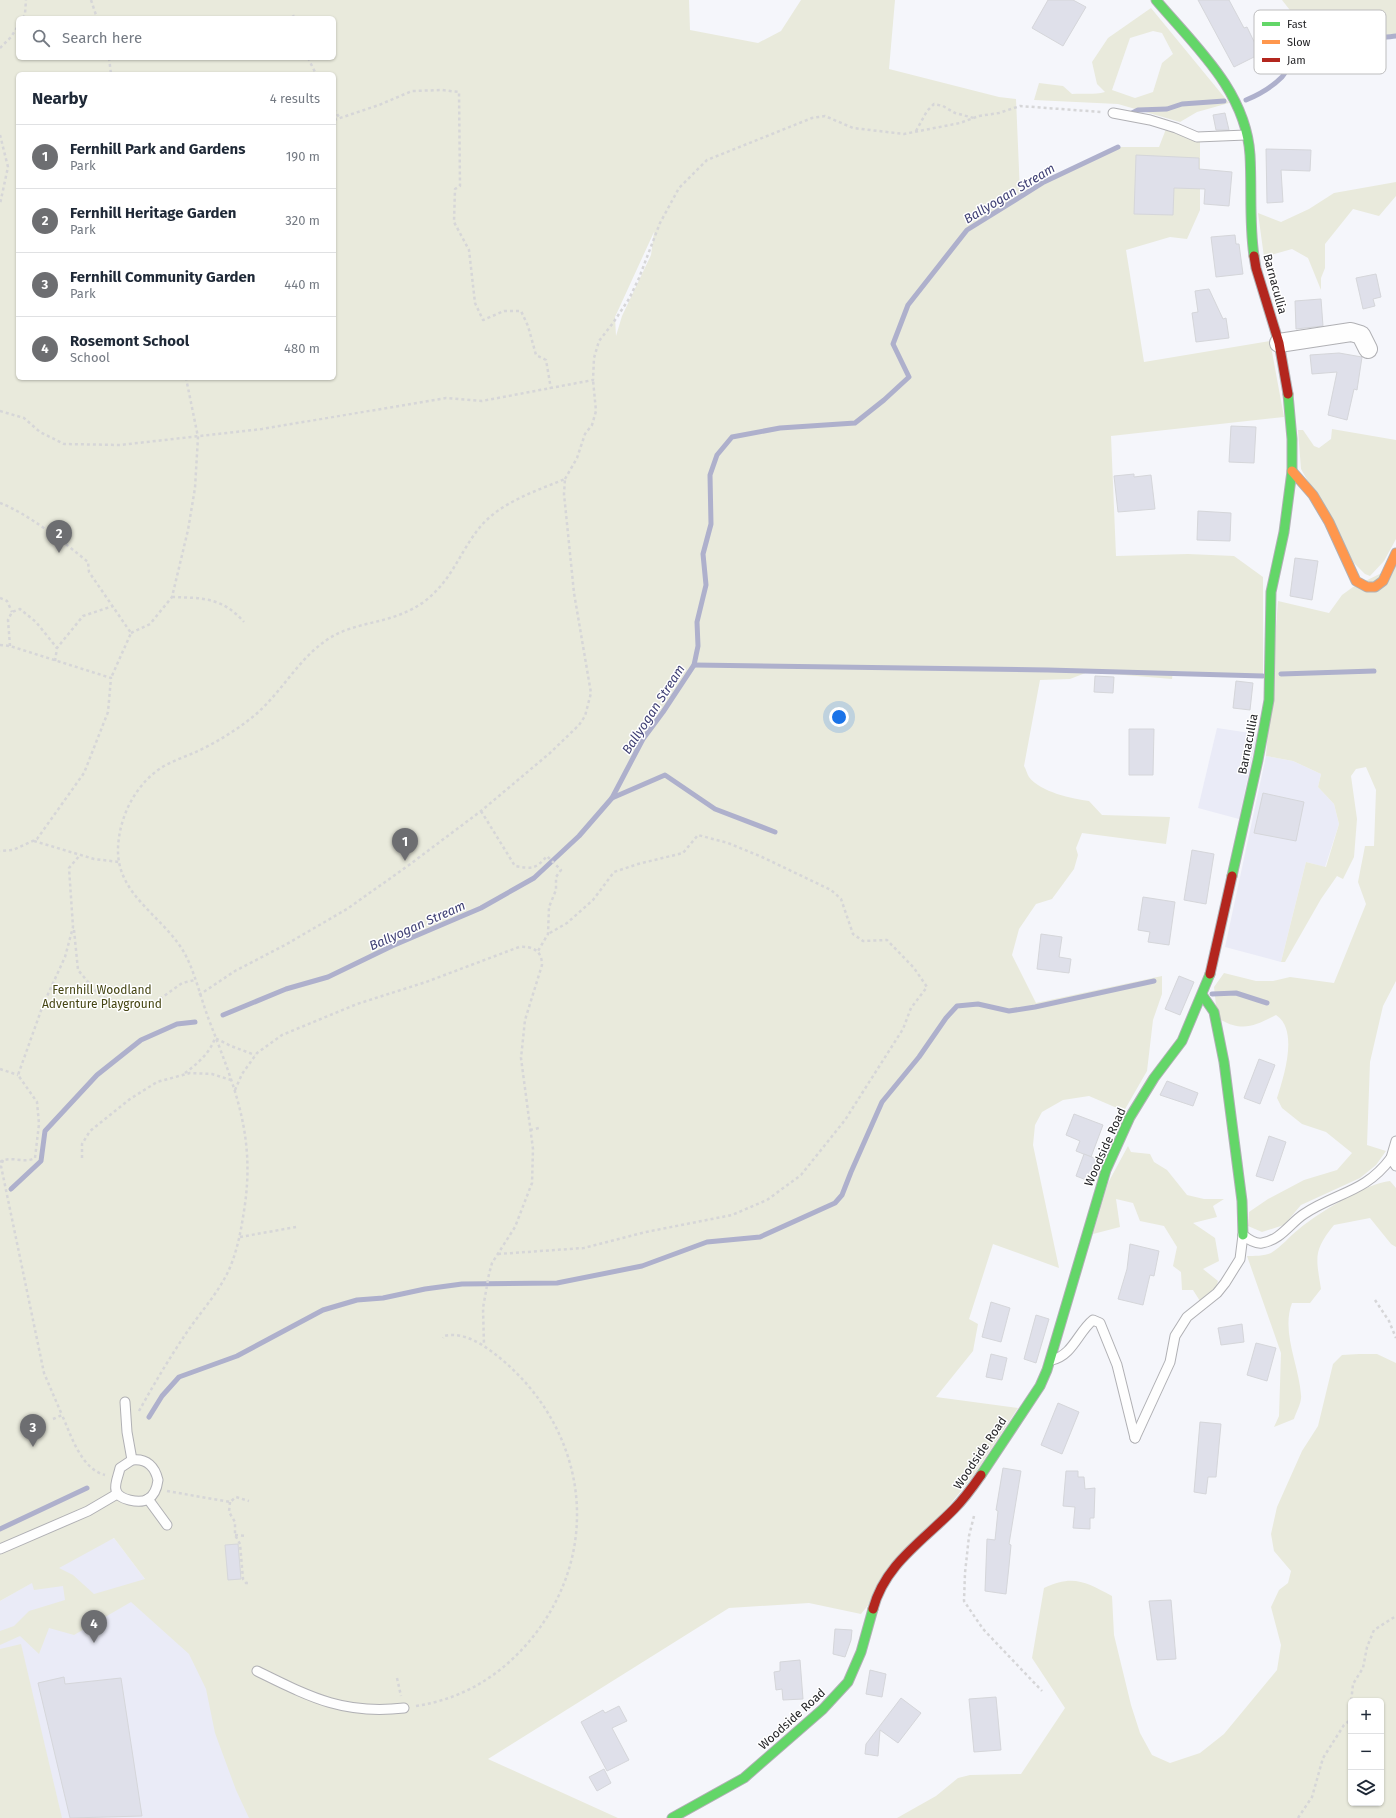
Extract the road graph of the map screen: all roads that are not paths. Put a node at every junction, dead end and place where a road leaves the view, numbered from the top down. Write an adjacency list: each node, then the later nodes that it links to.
1 (1156, 0): 3 (street, Barnacullia)
2 (1113, 113): 3 (lane)
3 (1248, 135): 4 (street, Barnacullia)
4 (1279, 343): 5 (street); 6 (street, Barnacullia)
5 (1368, 349)
6 (1292, 471): 7 (street); 8 (street, Barnacullia)
7 (1396, 553)
8 (1203, 996): 9 (street, Barnacullia); 12 (street)
9 (1194, 1016): 13 (street, Woodside Road)
10 (1396, 1141): 11 (lane)
11 (1394, 1162): 12 (lane)
12 (1243, 1235): 13 (lane)
13 (1049, 1361): 22 (street, Woodside Road)
14 (125, 1402): 15 (lane)
15 (132, 1460): 16 (lane); 17 (lane)
16 (117, 1494): 17 (lane); 19 (lane)
17 (148, 1499): 18 (lane)
18 (167, 1525)
19 (0, 1550)
20 (257, 1672): 21 (lane)
21 (404, 1708)
22 (672, 1818)

